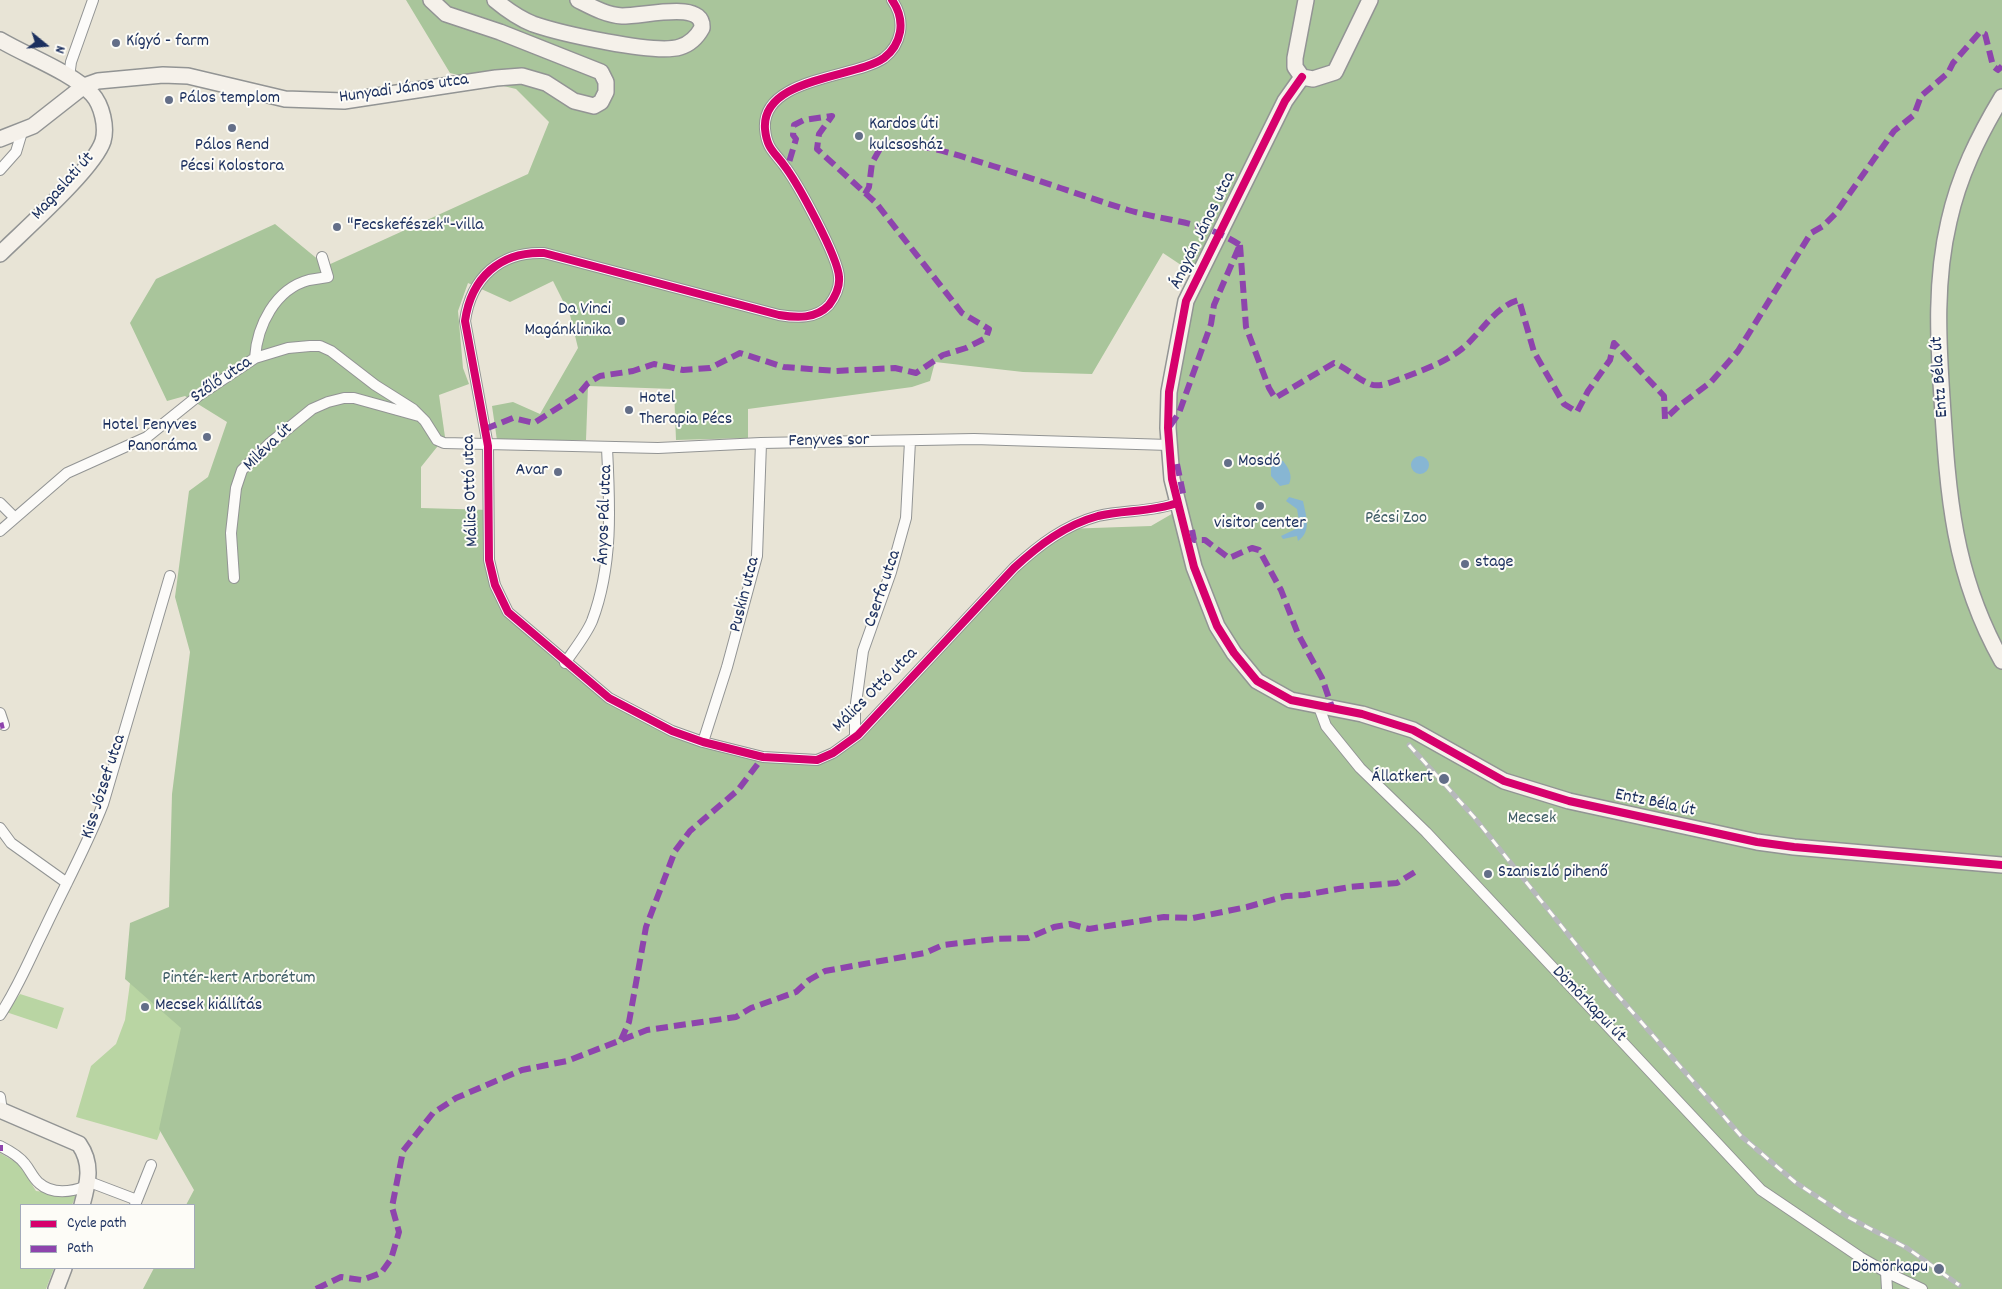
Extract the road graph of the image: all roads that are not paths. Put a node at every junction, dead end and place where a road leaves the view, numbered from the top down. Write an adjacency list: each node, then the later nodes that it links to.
1 (93, 0): 9 (street)
2 (431, 0): 11 (street, Hunyadi János utca)
3 (495, 0): 4 (street)
4 (578, 0)
5 (892, 0): 25 (street, Málics Ottó utca)
6 (1306, 0): 10 (street)
7 (1370, 0): 10 (street)
8 (0, 40): 9 (street)
9 (69, 77): 11 (street)
10 (1302, 77): 24 (street, Ángyán János utca)
11 (84, 86): 13 (street, Hunyadi János utca); 16 (street, Magaslati út)
12 (2002, 97): 33 (street, Entz Béla út)
13 (22, 132): 14 (street, Hunyadi János utca); 15 (street)
14 (0, 139)
15 (0, 170)
16 (0, 254)
17 (322, 257): 18 (street)
18 (255, 358): 19 (street, Szőlő utca); 29 (street, Szőlő utca)
19 (399, 400): 20 (street); 21 (street, Szőlő utca)
20 (393, 410): 21 (street, Miléva út); 32 (street, Miléva út)
21 (420, 416): 25 (street, Szőlő utca)
22 (910, 440): 23 (street, Fenyves sor); 24 (street, Fenyves sor); 38 (street, Cserfa utca)
23 (761, 443): 26 (street, Fenyves sor); 39 (street, Puskin utca)
24 (1169, 445): 28 (street, Ángyán János utca)
25 (488, 446): 26 (street, Fenyves sor); 34 (street, Málics Ottó utca)
26 (607, 448): 34 (street, Ányos Pál utca)
27 (0, 503): 29 (street)
28 (1177, 503): 35 (street, Ángyán János utca); 38 (street, Málics Ottó utca)
29 (15, 518): 30 (street, Szőlő utca)
30 (0, 531)
31 (170, 576): 42 (street, Kiss József utca)
32 (234, 578)
33 (2002, 661)
34 (565, 663): 39 (street, Málics Ottó utca)
35 (1319, 707): 41 (street, Entz Béla út); 51 (street, Dömörkapui út)
36 (0, 713): 37 (street)
37 (4, 725)
38 (855, 737): 39 (street, Málics Ottó utca)
39 (703, 742)
40 (0, 828): 42 (street)
41 (2002, 865)
42 (67, 883): 43 (street, Kiss József utca)
43 (0, 1015)
44 (1, 1106): 47 (street)
45 (1, 1147): 47 (street)
46 (151, 1165): 48 (street)
47 (87, 1183): 48 (street); 49 (street)
48 (136, 1203)
49 (82, 1204)
50 (64, 1269): 53 (street)
51 (1886, 1272): 52 (street); 54 (street, Dömörkapui út)
52 (1886, 1288)
53 (56, 1289)
54 (1922, 1289)

